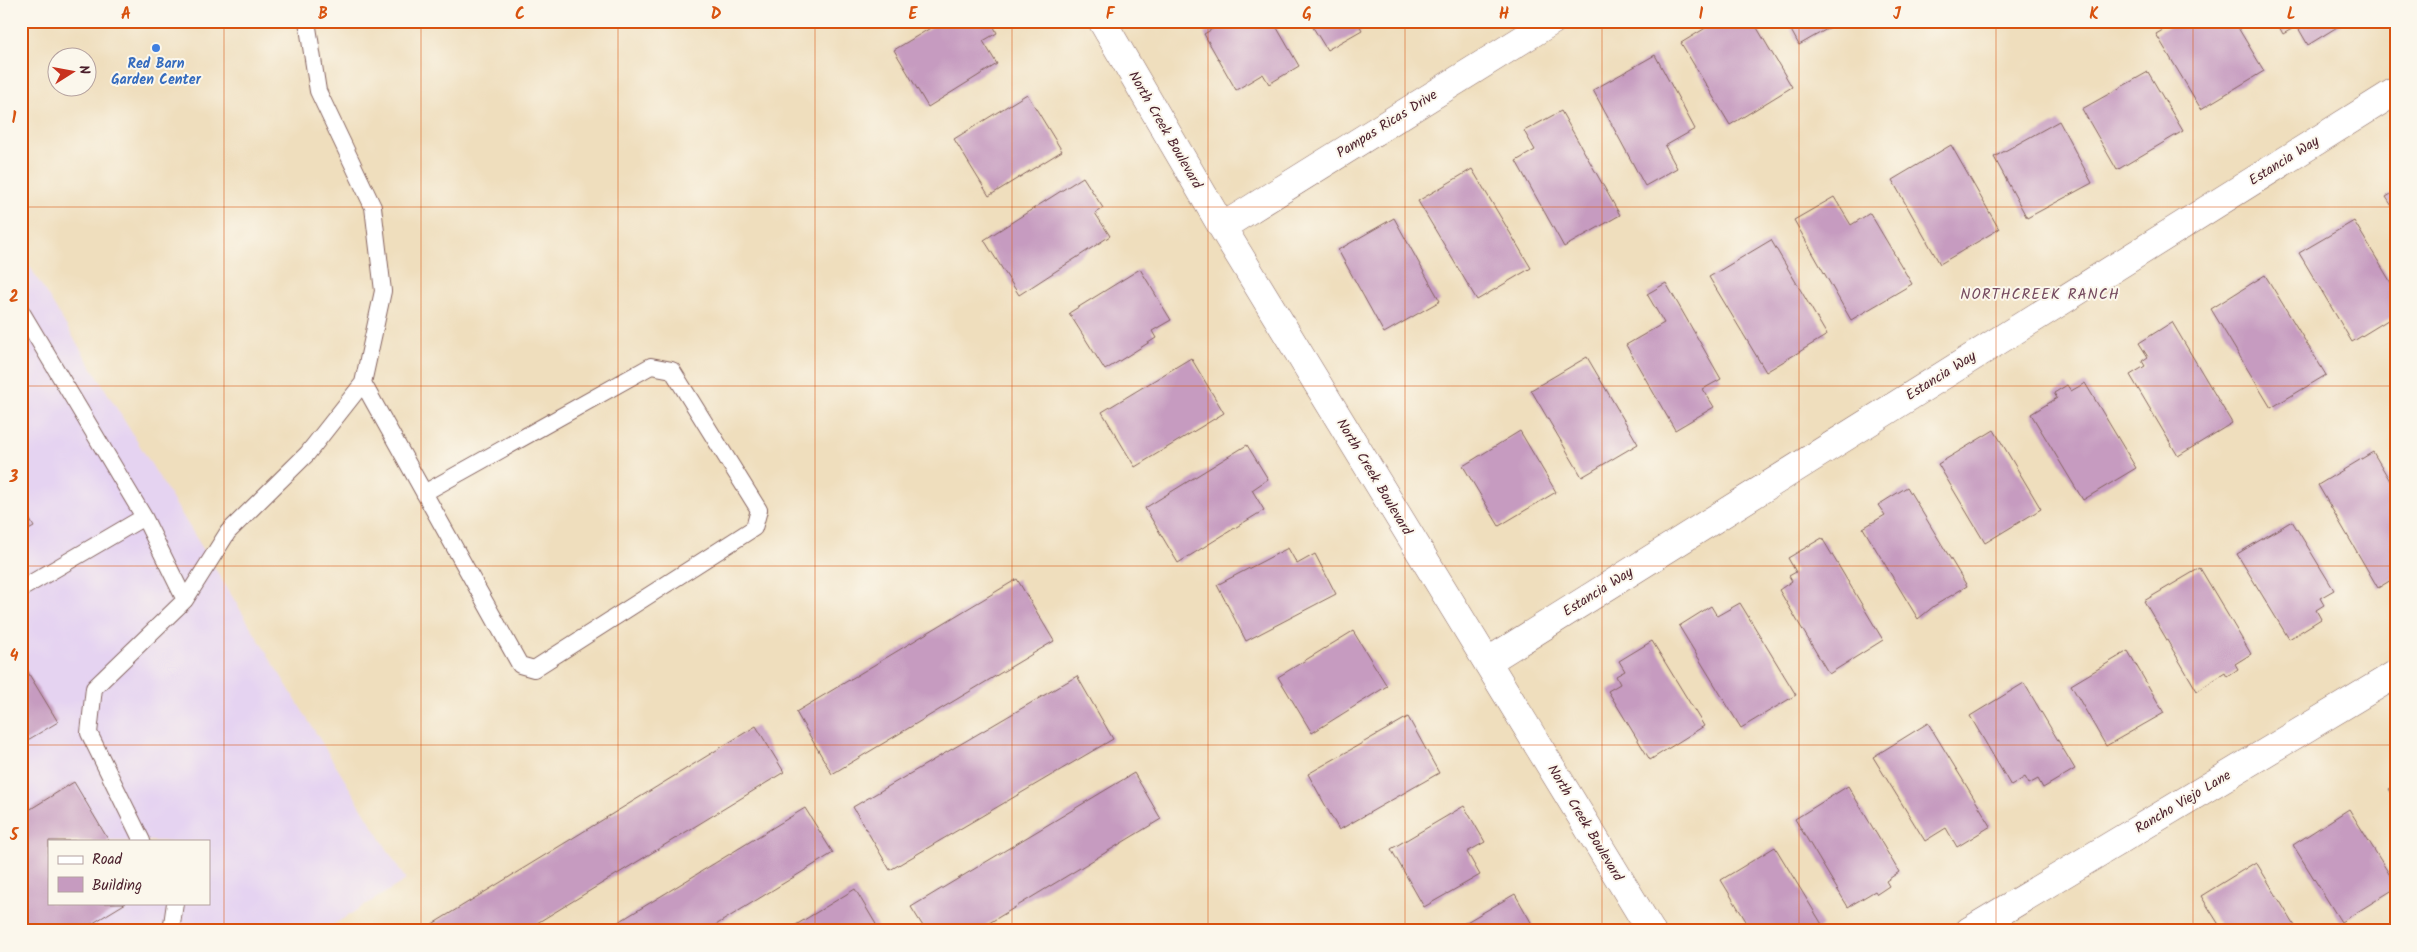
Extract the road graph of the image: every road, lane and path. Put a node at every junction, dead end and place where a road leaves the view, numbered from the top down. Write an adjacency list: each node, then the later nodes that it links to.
1 (308, 21): 7 (lane)
2 (1102, 21): 5 (street, North Creek Boulevard)
3 (1552, 21): 5 (street, Pampas Ricas Drive)
4 (2396, 91): 12 (street, Estancia Way)
5 (1222, 228): 12 (street, North Creek Boulevard)
6 (21, 311): 9 (lane)
7 (362, 383): 8 (lane); 11 (lane)
8 (424, 493): 8 (lane)
9 (144, 517): 10 (lane); 11 (lane)
10 (21, 589)
11 (185, 600): 14 (lane)
12 (1487, 662): 17 (street, North Creek Boulevard)
13 (2396, 674): 18 (street, Rancho Viejo Lane)
14 (142, 840)
15 (175, 904): 16 (lane)
16 (171, 931)
17 (1651, 931)
18 (1969, 931)

